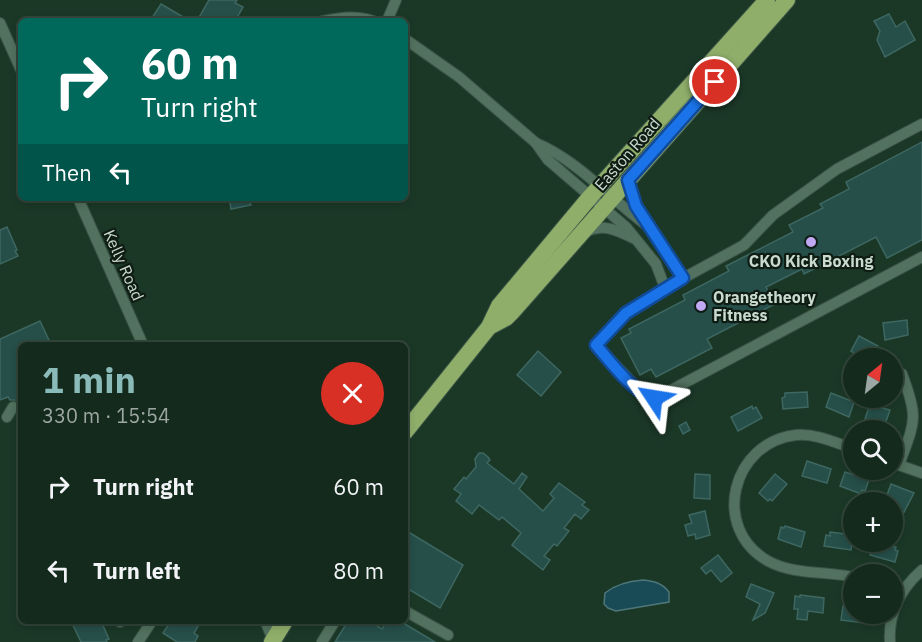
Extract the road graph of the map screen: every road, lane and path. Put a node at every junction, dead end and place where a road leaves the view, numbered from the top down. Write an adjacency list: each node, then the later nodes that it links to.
1 (396, 0): 6 (street)
2 (767, 0): 12 (highway, Easton Road)
3 (787, 0): 11 (highway, Easton Road)
4 (340, 18): 5 (street)
5 (364, 18)
6 (388, 18)
7 (0, 23): 9 (street)
8 (408, 41): 12 (street)
9 (18, 63)
10 (922, 124): 18 (street)
11 (628, 180): 12 (highway, Easton Road); 14 (street)
12 (601, 197): 14 (street); 15 (highway, Easton Road); 16 (street); 20 (highway, Easton Road)
13 (79, 201): 21 (street, Kelly Road)
14 (649, 227): 18 (street)
15 (580, 234): 16 (street); 20 (highway, Easton Road)
16 (635, 239): 19 (street)
17 (922, 257): 19 (street)
18 (683, 278): 19 (street)
19 (665, 288)
20 (489, 327): 25 (highway, Easton Road)
21 (142, 342)
22 (903, 377): 27 (street)
23 (13, 407): 24 (street)
24 (7, 417)
25 (408, 428)
26 (843, 446): 31 (street)
27 (903, 446)
28 (903, 466): 29 (street)
29 (922, 473)
30 (922, 570): 32 (street)
31 (843, 576)
32 (903, 588)
33 (408, 613): 39 (street)
34 (150, 624): 40 (street)
35 (266, 624): 41 (street)
36 (283, 624): 41 (highway)
37 (334, 624): 42 (street)
38 (890, 624): 43 (street)
39 (448, 635)
40 (138, 642)
41 (273, 642)
42 (322, 642)
43 (890, 642)

